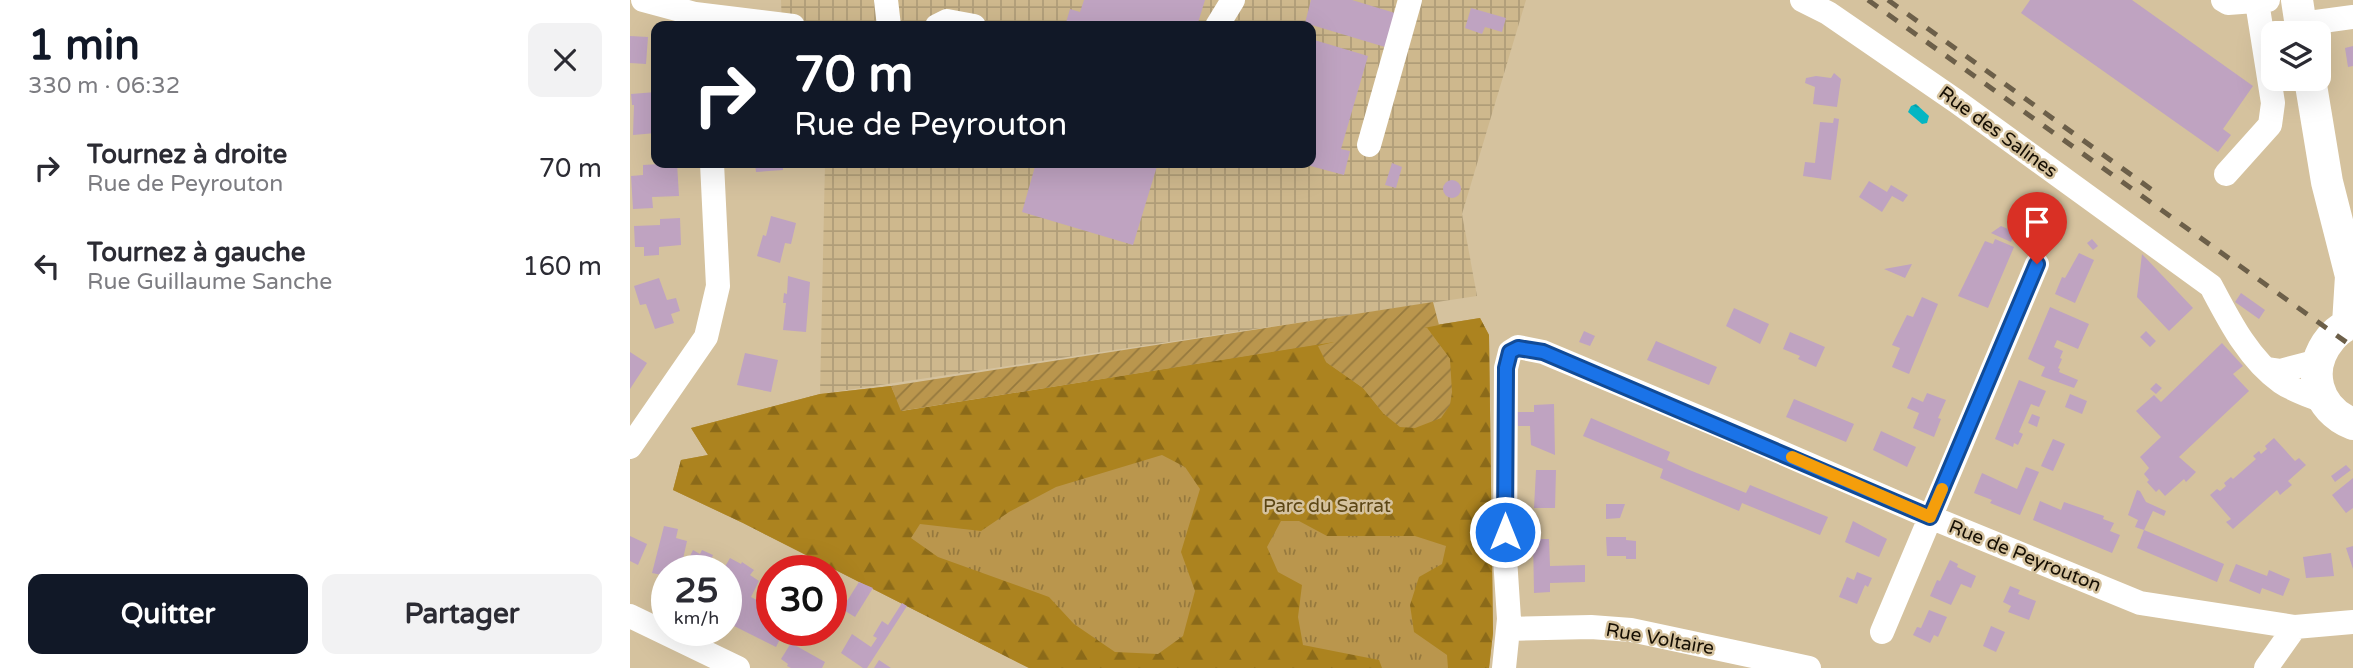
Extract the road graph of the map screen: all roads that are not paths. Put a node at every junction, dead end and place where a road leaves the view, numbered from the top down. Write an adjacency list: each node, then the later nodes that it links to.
1 (643, 0): 8 (street)
2 (886, 0): 12 (street)
3 (1233, 0): 13 (street)
4 (1410, 0): 15 (street)
5 (1802, 0): 22 (street, Rue des Salines)
6 (2223, 0): 7 (street)
7 (2263, 1): 17 (street)
8 (703, 14): 11 (street)
9 (2353, 17): 10 (street)
10 (2300, 19)
11 (756, 21)
12 (888, 21)
13 (1220, 21)
14 (2312, 91): 19 (main road)
15 (1369, 145)
16 (712, 168): 25 (street)
17 (2226, 174)
18 (2037, 264): 26 (street)
19 (2352, 277): 20 (main road)
20 (2351, 323): 21 (main road)
21 (2318, 361): 22 (street); 23 (main road)
22 (2266, 369): 23 (street, Rue des Salines)
23 (2325, 402): 24 (main road)
24 (2353, 424)
25 (630, 447)
26 (1930, 517): 29 (street, Rue de Peyrouton); 30 (street, Rue de Peyrouton); 31 (street)
27 (630, 616): 32 (street)
28 (2353, 622): 29 (street, Rue de Peyrouton)
29 (2295, 627): 35 (street)
30 (1508, 629): 33 (street); 34 (street, Rue Voltaire)
31 (1882, 632)
32 (738, 668)
33 (1504, 668)
34 (1810, 668)
35 (2266, 668)

